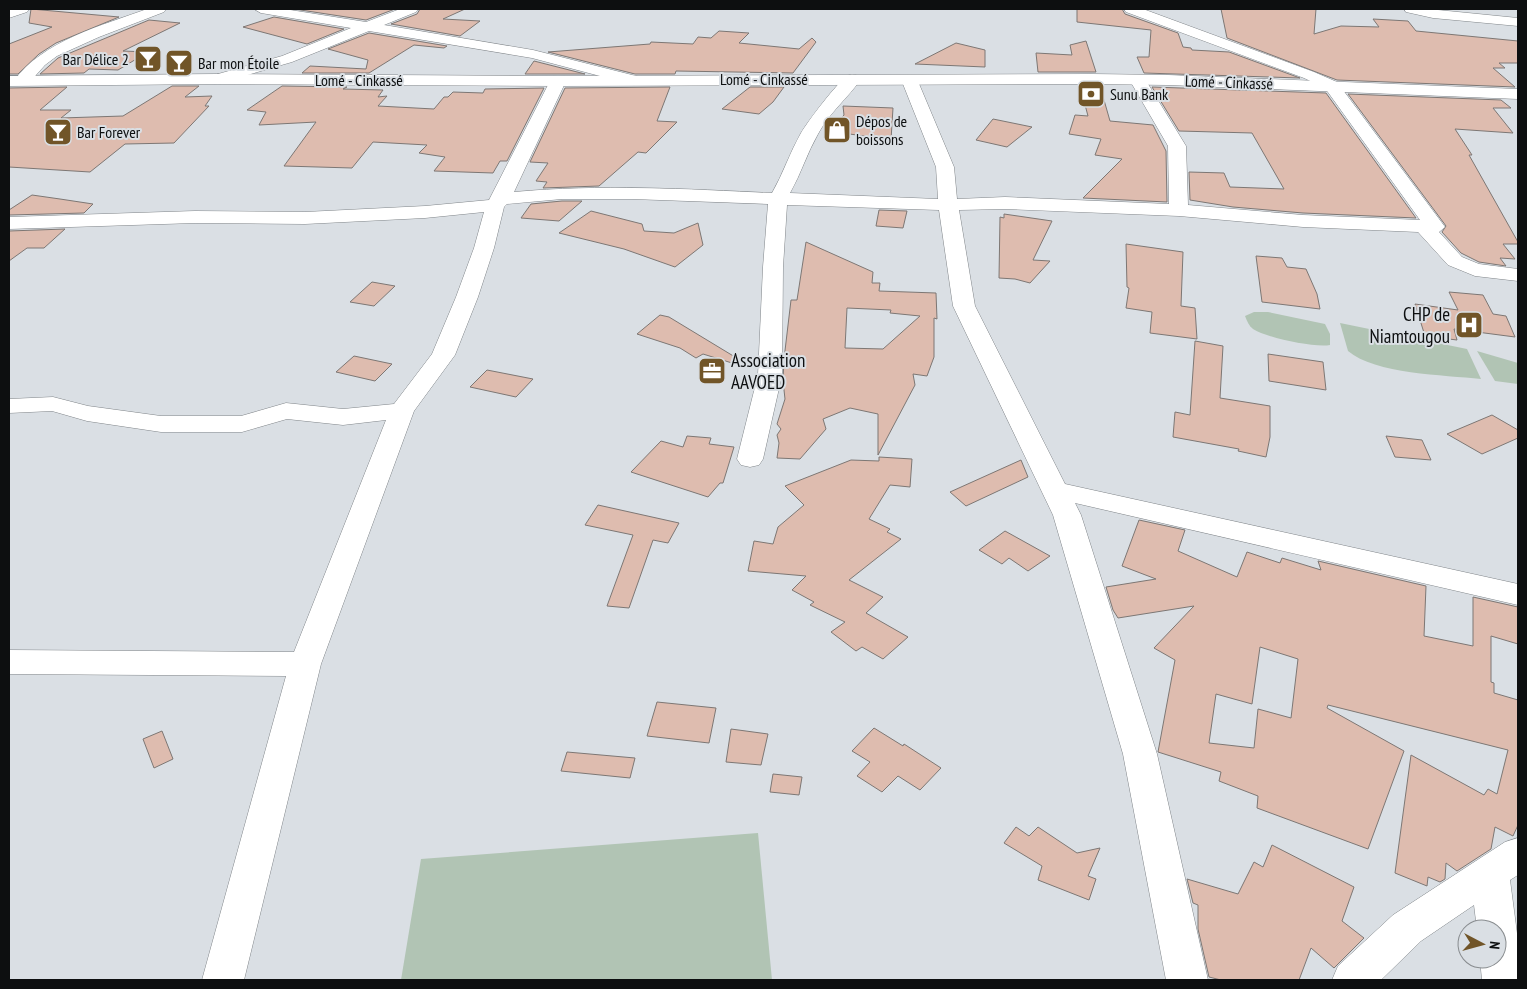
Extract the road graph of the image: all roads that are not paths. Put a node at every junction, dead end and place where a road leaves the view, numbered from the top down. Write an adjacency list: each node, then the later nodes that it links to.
1 (22, 9): 7 (main road)
2 (159, 9): 15 (main road)
3 (261, 9): 9 (main road)
4 (411, 9): 9 (main road)
5 (1131, 9): 17 (main road)
6 (1411, 9): 8 (main road)
7 (9, 14)
8 (1518, 22)
9 (369, 27): 10 (main road); 14 (main road)
10 (217, 79): 15 (main road, Lomé - Cinkassé); 16 (main road, Lomé - Cinkassé)
11 (853, 79): 12 (main road, Lomé - Cinkassé); 14 (main road, Lomé - Cinkassé); 19 (main road)
12 (909, 79): 13 (main road, Lomé - Cinkassé); 21 (main road)
13 (1137, 79): 17 (main road, Lomé - Cinkassé); 22 (main road)
14 (634, 80): 16 (main road, Lomé - Cinkassé)
15 (15, 81)
16 (558, 81): 20 (main road)
17 (1331, 85): 18 (main road, Lomé - Cinkassé); 24 (main road)
18 (1518, 94)
19 (778, 198): 20 (main road); 21 (main road); 28 (main road)
20 (498, 202): 23 (main road); 27 (main road)
21 (948, 205): 22 (main road); 29 (main road)
22 (1179, 210): 24 (main road)
23 (9, 223)
24 (1423, 226): 25 (main road)
25 (1518, 274)
26 (9, 406): 27 (main road)
27 (402, 411): 32 (main road)
28 (750, 459)
29 (1055, 490): 30 (main road); 36 (main road)
30 (1518, 594)
31 (9, 662): 32 (main road)
32 (306, 664): 35 (main road)
33 (1504, 864): 34 (main road); 37 (main road)
34 (1498, 919)
35 (223, 980)
36 (1187, 980)
37 (1353, 980)

